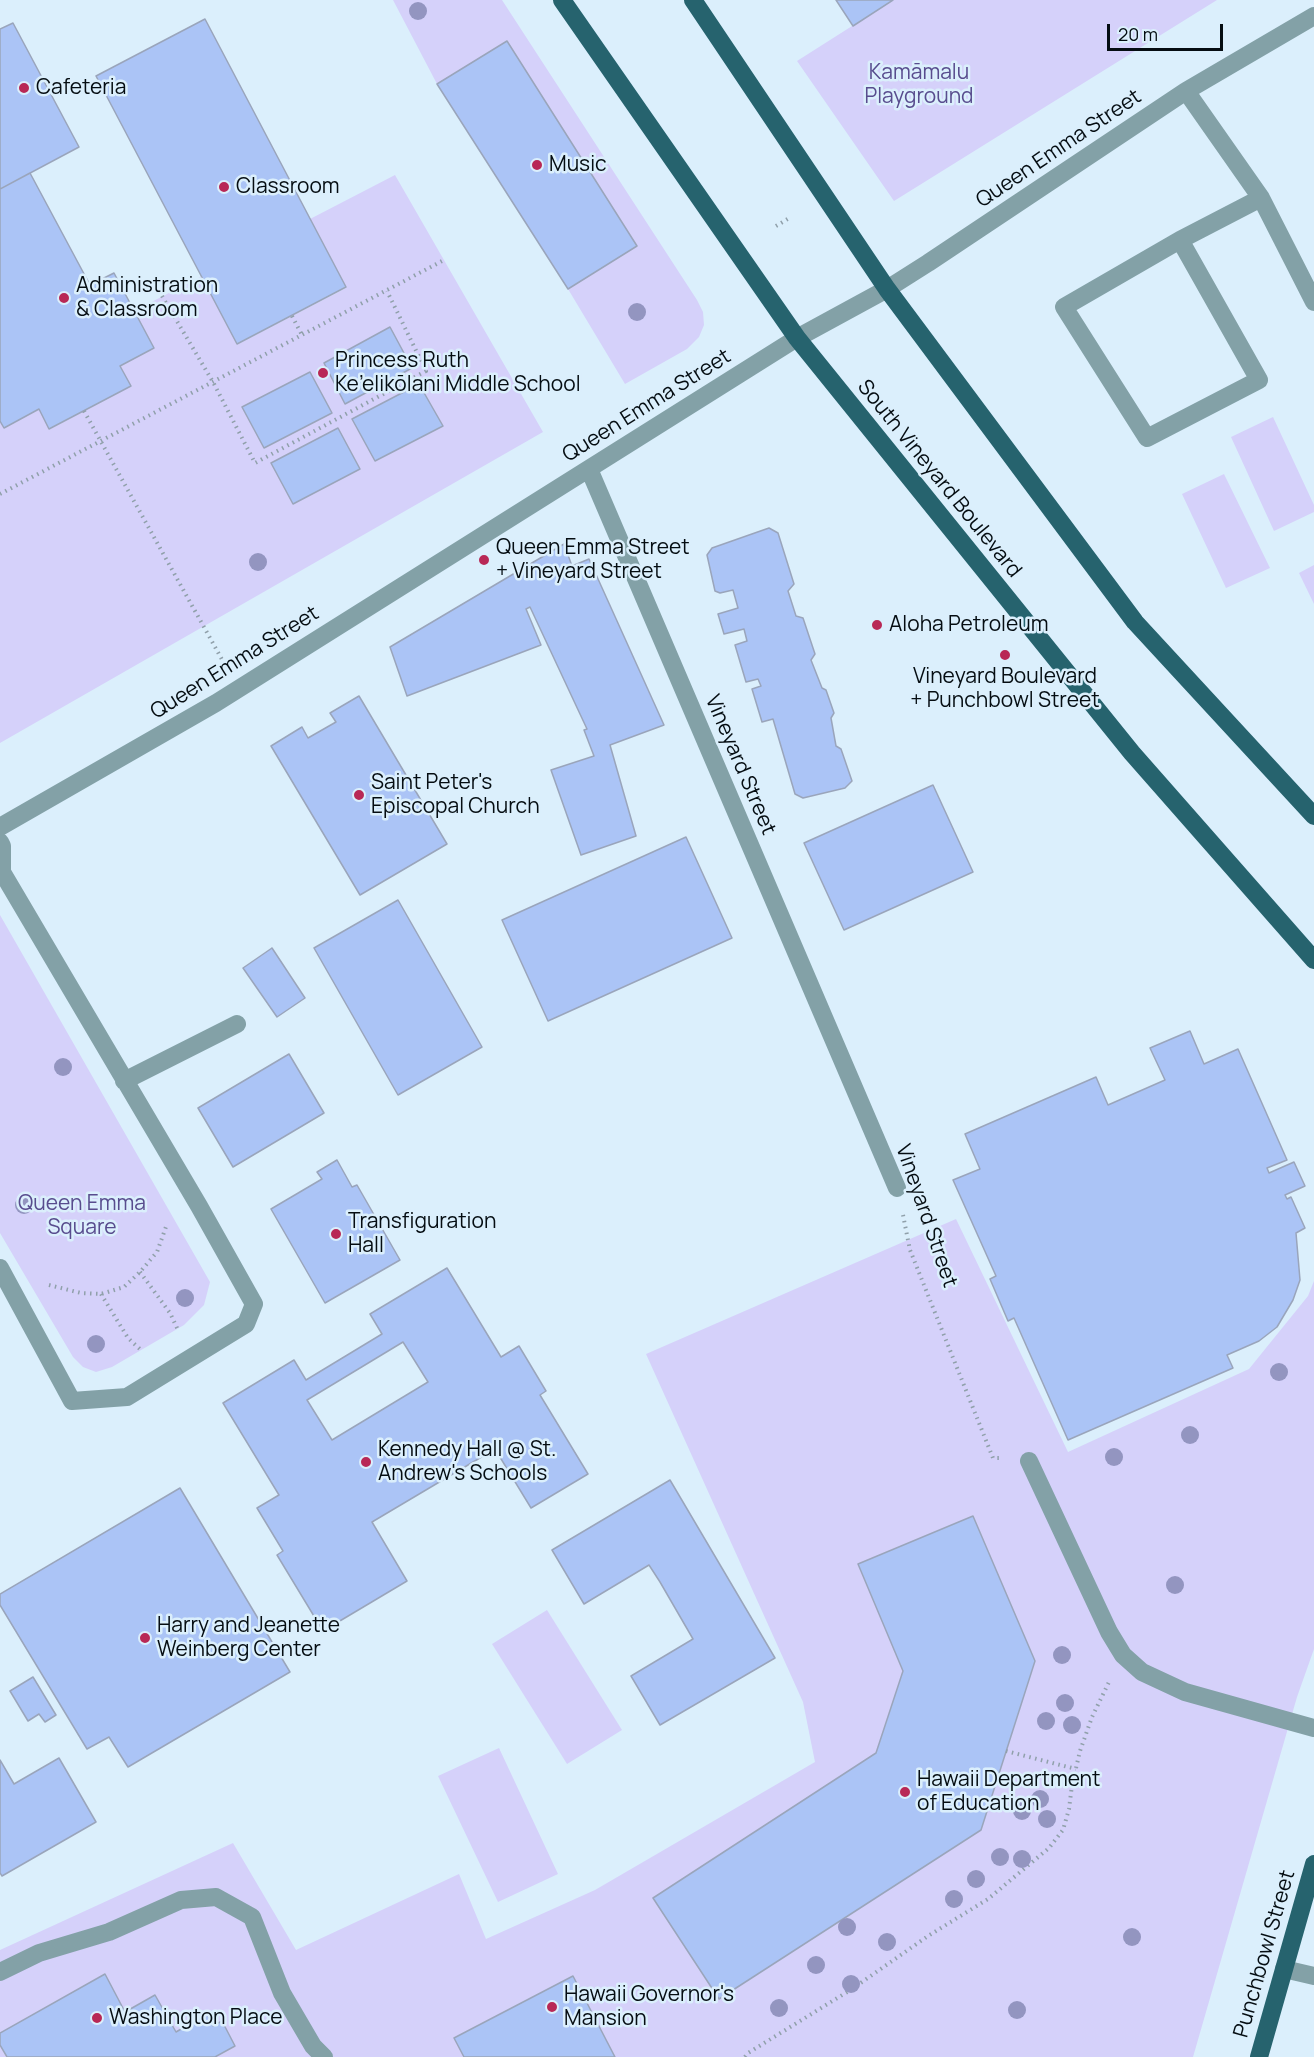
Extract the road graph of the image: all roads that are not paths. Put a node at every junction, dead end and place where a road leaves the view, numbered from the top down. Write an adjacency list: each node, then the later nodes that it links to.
1 (562, 0): 9 (main road, South Vineyard Boulevard)
2 (693, 0): 7 (main road)
3 (1314, 16): 4 (street, Queen Emma Street)
4 (1186, 91): 5 (street); 7 (street, Queen Emma Street)
5 (1261, 198): 6 (street); 8 (street)
6 (1180, 240): 6 (street)
7 (887, 289): 9 (street, Queen Emma Street); 11 (main road)
8 (1314, 302)
9 (797, 338): 10 (street, Queen Emma Street); 14 (main road, South Vineyard Boulevard)
10 (589, 469): 12 (street, Queen Emma Street); 17 (street, Vineyard Street)
11 (1314, 816)
12 (0, 827)
13 (0, 842): 16 (street)
14 (1314, 960)
15 (237, 1024): 16 (street)
16 (124, 1081): 18 (street)
17 (897, 1188)
18 (0, 1268)
19 (1029, 1461): 20 (street)
20 (1314, 1728)
21 (1314, 1864): 22 (main road, Punchbowl Street)
22 (1284, 1969): 24 (street); 26 (main road, Punchbowl Street)
23 (0, 1972): 25 (street)
24 (1314, 1976)
25 (324, 2057)
26 (1259, 2057)

